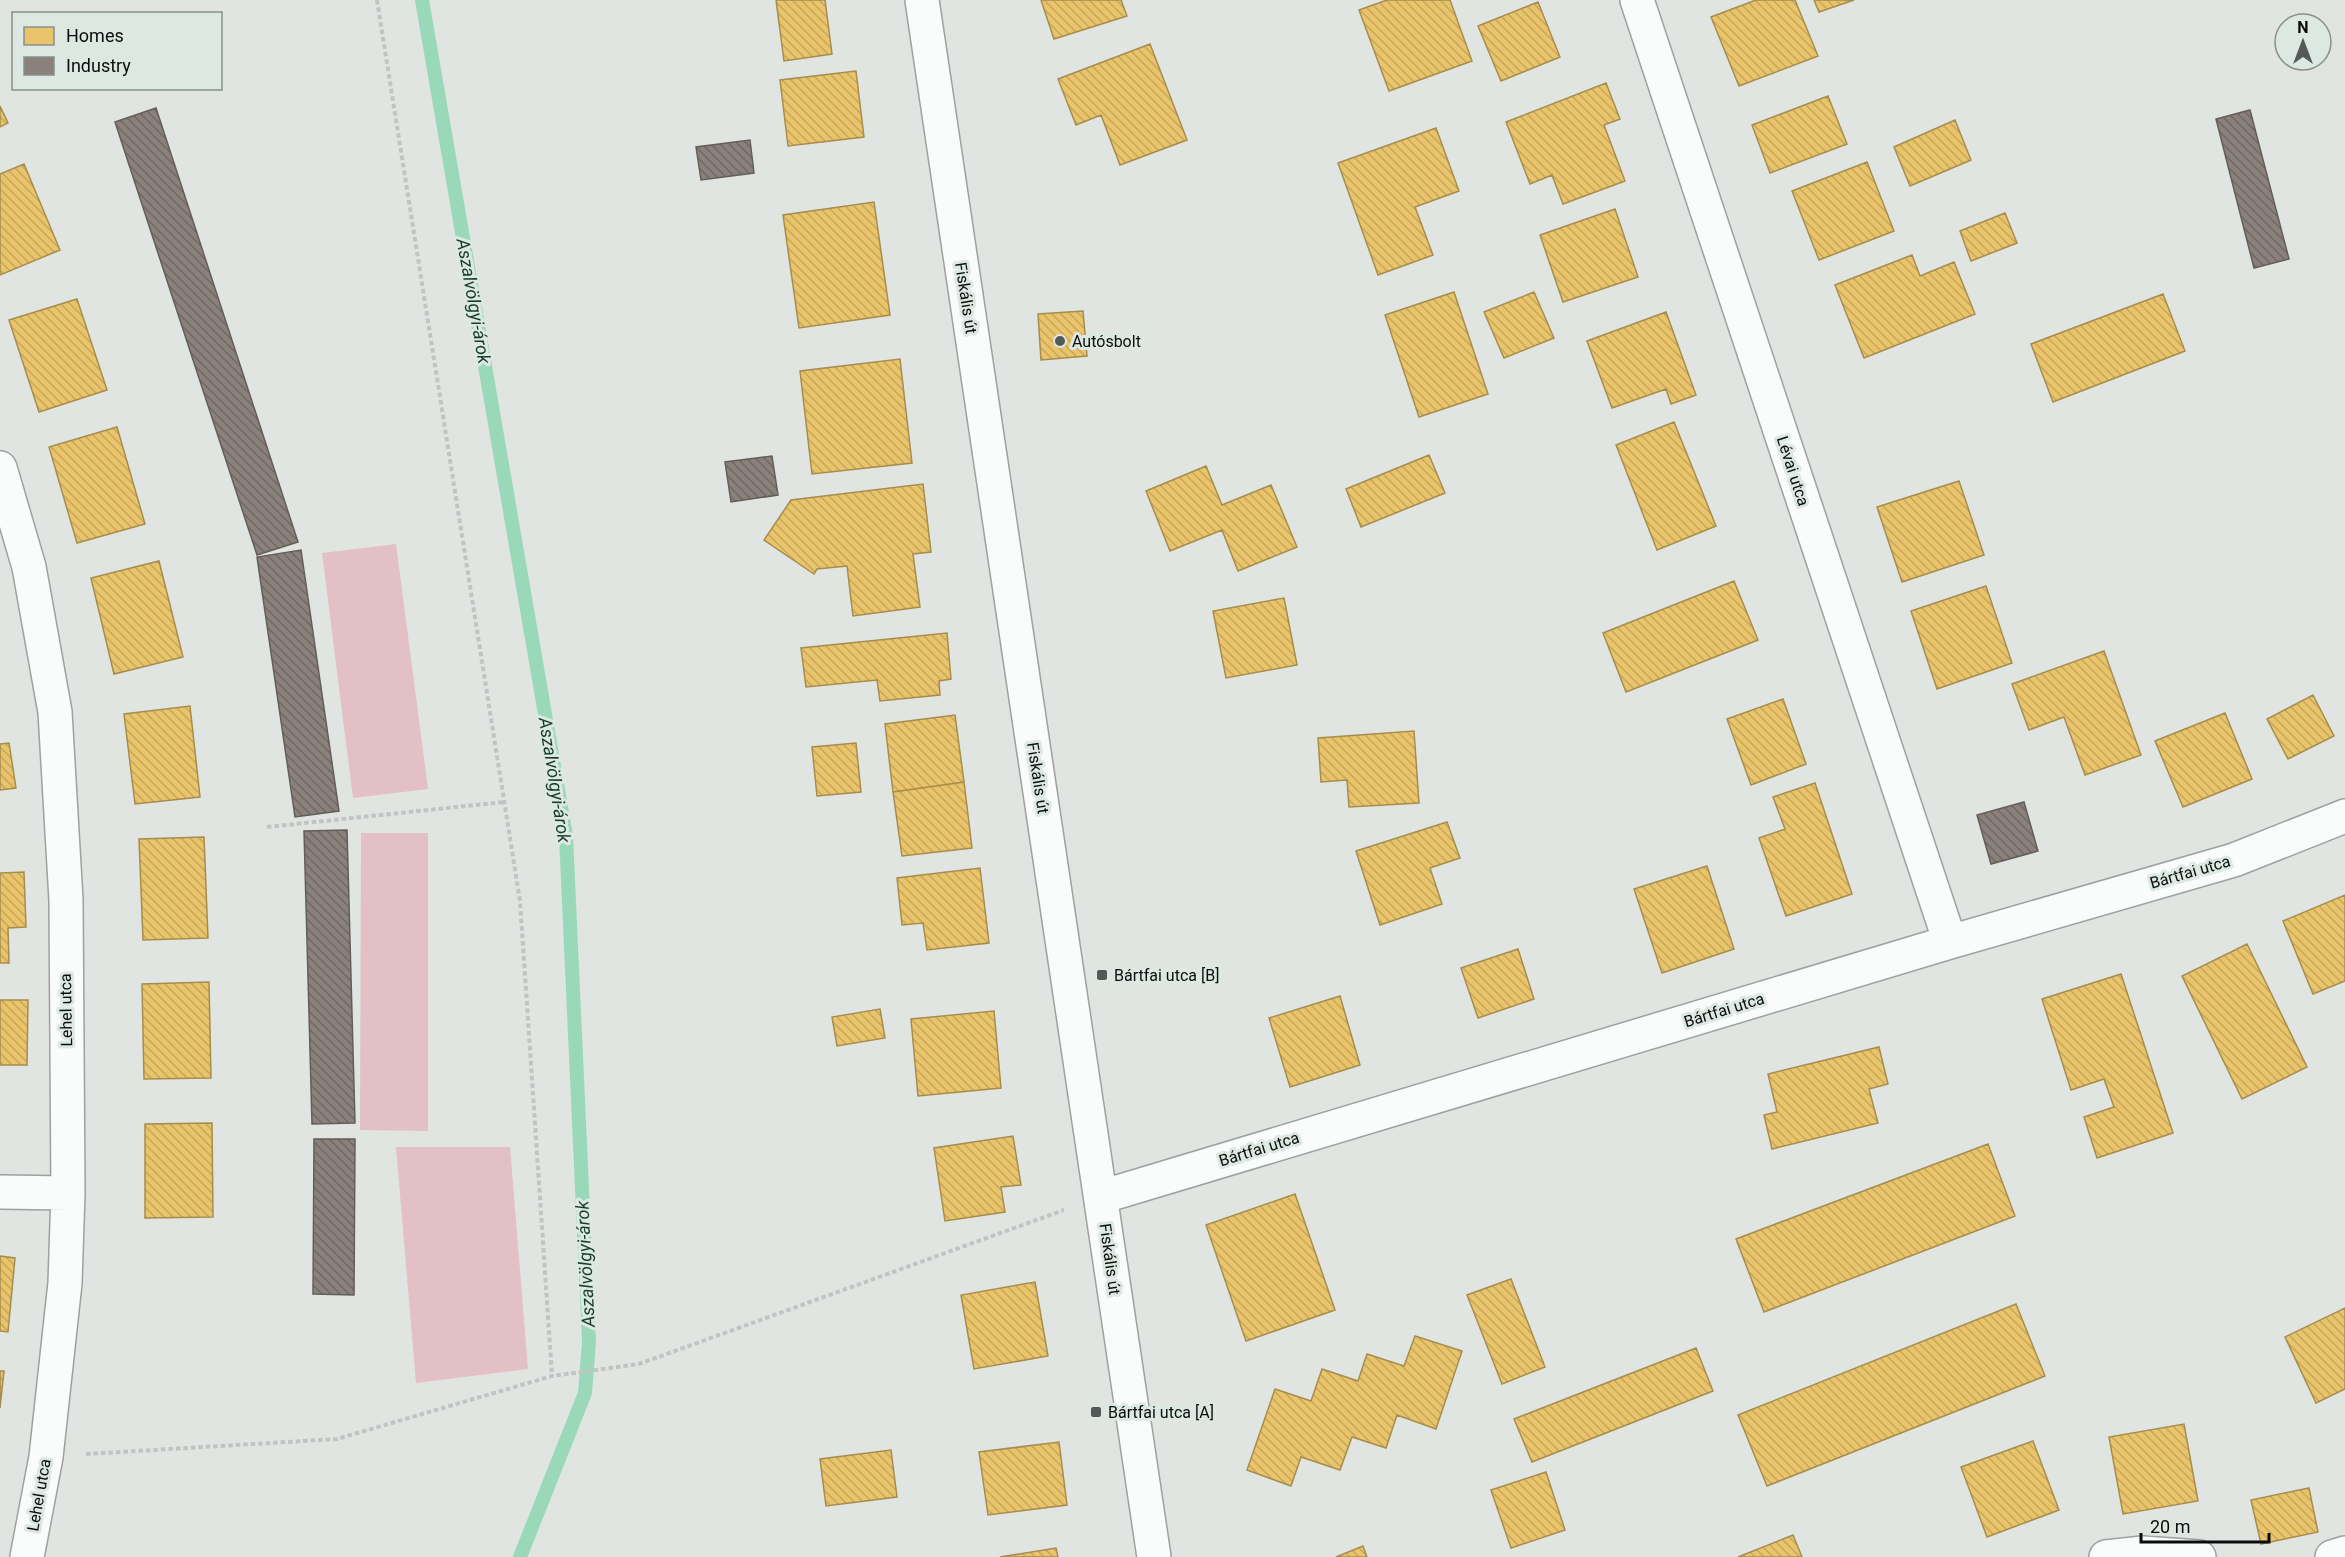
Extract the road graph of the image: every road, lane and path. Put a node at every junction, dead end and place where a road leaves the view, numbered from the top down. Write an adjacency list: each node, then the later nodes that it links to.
1 (377, 0): 5 (path)
2 (922, 0): 11 (street, Fiskális út)
3 (1637, 0): 8 (street, Lévai utca)
4 (0, 468): 10 (street, Lehel utca)
5 (504, 802): 7 (path); 12 (path)
6 (2345, 816): 8 (street, Bártfai utca)
7 (267, 826)
8 (1950, 942): 11 (street, Bártfai utca)
9 (0, 1192): 10 (street)
10 (68, 1193): 13 (street, Lehel utca)
11 (1101, 1197): 12 (path); 16 (street, Fiskális út)
12 (552, 1376): 13 (path)
13 (46, 1457): 15 (street, Lehel utca)
14 (2345, 1553): 19 (street)
15 (27, 1557)
16 (1154, 1557)
17 (2106, 1557): 18 (street)
18 (2199, 1557)
19 (2331, 1557)

